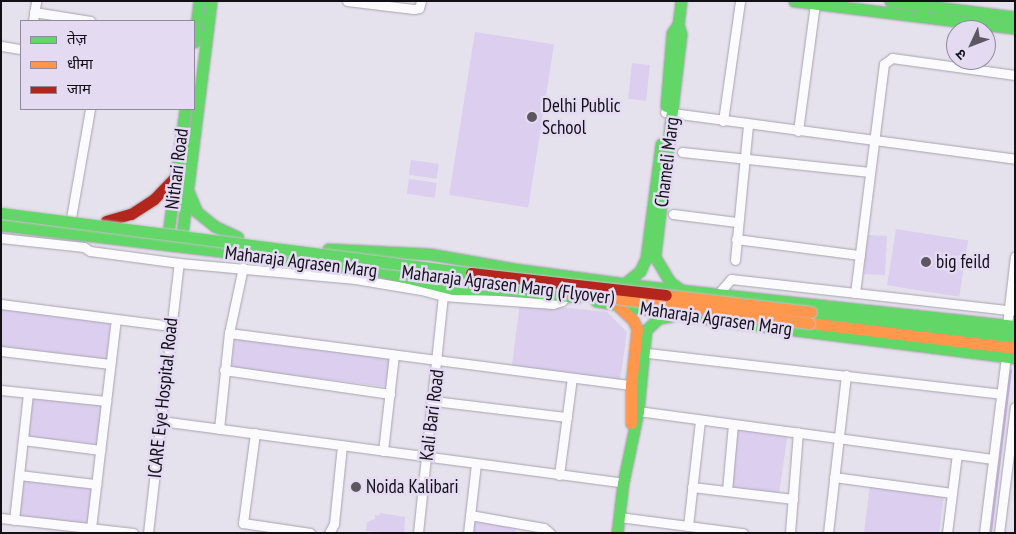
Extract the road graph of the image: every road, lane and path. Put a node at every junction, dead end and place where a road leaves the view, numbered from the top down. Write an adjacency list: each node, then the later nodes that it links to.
1 (36, 1): 14 (street)
2 (199, 1): 18 (main road)
3 (211, 1): 18 (main road)
4 (347, 1): 9 (street)
5 (421, 1): 9 (street)
6 (681, 1): 26 (main road, Chameli Marg)
7 (740, 1): 27 (street)
8 (890, 1): 11 (main road)
9 (359, 2)
10 (800, 2): 12 (main road)
11 (906, 2): 13 (main road)
12 (815, 4): 17 (main road); 29 (street)
13 (964, 6): 15 (main road)
14 (34, 17): 16 (street)
15 (1015, 17)
16 (76, 20)
17 (1015, 28)
18 (197, 39): 21 (main road)
19 (1, 46): 20 (street)
20 (20, 49)
21 (195, 72)
22 (1015, 75): 30 (street)
23 (90, 110): 40 (street)
24 (185, 110): 35 (main road, Nithari Road)
25 (193, 110): 36 (main road)
26 (669, 112): 27 (street); 61 (main road, Chameli Marg); 63 (main road, Chameli Marg)
27 (723, 121): 28 (street)
28 (748, 124): 29 (street); 32 (street)
29 (798, 131): 30 (street)
30 (874, 141): 33 (street); 34 (street)
31 (682, 152): 32 (street)
32 (744, 158): 34 (street); 42 (street)
33 (1015, 159)
34 (870, 172): 54 (street)
35 (176, 176): 41 (main road); 44 (main road, Nithari Road)
36 (188, 189): 45 (main road); 47 (main road)
37 (1, 209): 40 (main road, Maharaja Agrasen Marg)
38 (1, 213): 77 (main road, Maharaja Agrasen Marg (Flyover), bridge)
39 (673, 214): 42 (street)
40 (71, 218): 41 (main road, Maharaja Agrasen Marg)
41 (106, 221): 44 (main road, Maharaja Agrasen Marg)
42 (737, 222): 49 (street)
43 (1, 224): 46 (main road, Maharaja Agrasen Marg); 78 (main road, Maharaja Agrasen Marg (Flyover), bridge)
44 (170, 229): 45 (main road, Maharaja Agrasen Marg); 50 (main road, Nithari Road)
45 (182, 230): 47 (main road, Maharaja Agrasen Marg); 52 (main road)
46 (82, 235): 50 (main road, Maharaja Agrasen Marg); 51 (main road)
47 (238, 237): 53 (main road, Maharaja Agrasen Marg)
48 (1, 238): 51 (street)
49 (736, 239): 54 (street); 56 (street)
50 (166, 245): 52 (main road, Maharaja Agrasen Marg)
51 (84, 247): 57 (street)
52 (180, 247): 60 (main road, Maharaja Agrasen Marg)
53 (388, 252): 59 (main road, Maharaja Agrasen Marg); 60 (main road)
54 (860, 255): 64 (street)
55 (1015, 256): 70 (street)
56 (735, 260)
57 (179, 263): 58 (street); 75 (street, ICARE Eye Hospital Road)
58 (243, 267): 67 (street); 76 (street)
59 (515, 269): 61 (main road, Maharaja Agrasen Marg); 62 (main road)
60 (387, 273): 62 (main road, Maharaja Agrasen Marg)
61 (624, 284): 63 (main road, Maharaja Agrasen Marg)
62 (501, 291): 66 (main road, Maharaja Agrasen Marg)
63 (681, 291): 65 (main road, Maharaja Agrasen Marg)
64 (855, 293): 65 (street); 70 (street)
65 (718, 294): 73 (main road); 74 (main road, Maharaja Agrasen Marg)
66 (567, 295): 67 (street); 69 (main road, Maharaja Agrasen Marg)
67 (443, 296): 83 (street, Kali Bari Road)
68 (1, 304): 72 (street)
69 (615, 305): 71 (main road, Maharaja Agrasen Marg); 80 (main road)
70 (1012, 310): 74 (street)
71 (680, 315): 73 (main road, Maharaja Agrasen Marg); 80 (main road)
72 (116, 319): 75 (street); 84 (street)
73 (715, 320): 82 (main road, Maharaja Agrasen Marg)
74 (1011, 325)
75 (171, 326): 99 (street, ICARE Eye Hospital Road)
76 (229, 333): 81 (street); 85 (street)
77 (1015, 337)
78 (1015, 348)
79 (1, 351): 84 (street)
80 (639, 352): 86 (street); 88 (main road); 96 (main road)
81 (394, 355): 83 (street); 91 (street)
82 (1010, 358): 92 (street)
83 (438, 361): 87 (street); 94 (street, Kali Bari Road)
84 (110, 364): 93 (street)
85 (224, 370): 91 (street); 101 (street)
86 (846, 375): 92 (street); 105 (street)
87 (572, 378): 88 (street); 97 (street)
88 (631, 385): 104 (main road)
89 (1, 390): 90 (street)
90 (28, 393): 93 (street); 106 (street)
91 (390, 394): 109 (street)
92 (1001, 394): 112 (street)
93 (106, 401): 108 (street)
94 (434, 401): 97 (street); 111 (street, Kali Bari Road)
95 (1015, 407): 142 (street)
96 (638, 412): 98 (street); 104 (main road)
97 (566, 417): 114 (street)
98 (700, 420): 100 (street); 119 (street)
99 (161, 421): 101 (street); 130 (street, ICARE Eye Hospital Road)
100 (734, 424): 102 (street); 120 (street)
101 (219, 428): 103 (street)
102 (798, 432): 105 (street); 122 (street)
103 (255, 434): 107 (street); 131 (street)
104 (631, 436): 118 (main road)
105 (839, 437): 110 (street); 116 (street)
106 (23, 440): 108 (street); 115 (street)
107 (342, 445): 109 (street); 132 (street)
108 (100, 450): 117 (street)
109 (384, 451): 111 (street)
110 (958, 454): 112 (street); 121 (street)
111 (427, 457): 113 (street); 133 (street, Kali Bari Road)
112 (993, 459): 141 (street)
113 (476, 464): 114 (street); 123 (street)
114 (559, 475): 118 (street)
115 (19, 476): 117 (street); 126 (street)
116 (834, 477): 121 (street); 139 (street)
117 (96, 484): 128 (street)
118 (623, 484): 124 (main road)
119 (692, 487): 120 (street); 127 (street)
120 (727, 491): 122 (street)
121 (952, 493): 140 (street)
122 (793, 499): 138 (street)
123 (470, 515): 134 (street); 135 (street)
124 (619, 517): 127 (street); 136 (main road)
125 (1, 518): 126 (street)
126 (14, 520): 128 (street)
127 (688, 526): 137 (street)
128 (91, 528): 129 (street)
129 (133, 533)
130 (148, 533)
131 (310, 533)
132 (329, 533)
133 (418, 533)
134 (468, 533)
135 (550, 533)
136 (617, 533)
137 (743, 533)
138 (790, 533)
139 (828, 533)
140 (947, 533)
141 (984, 533)
142 (999, 533)

